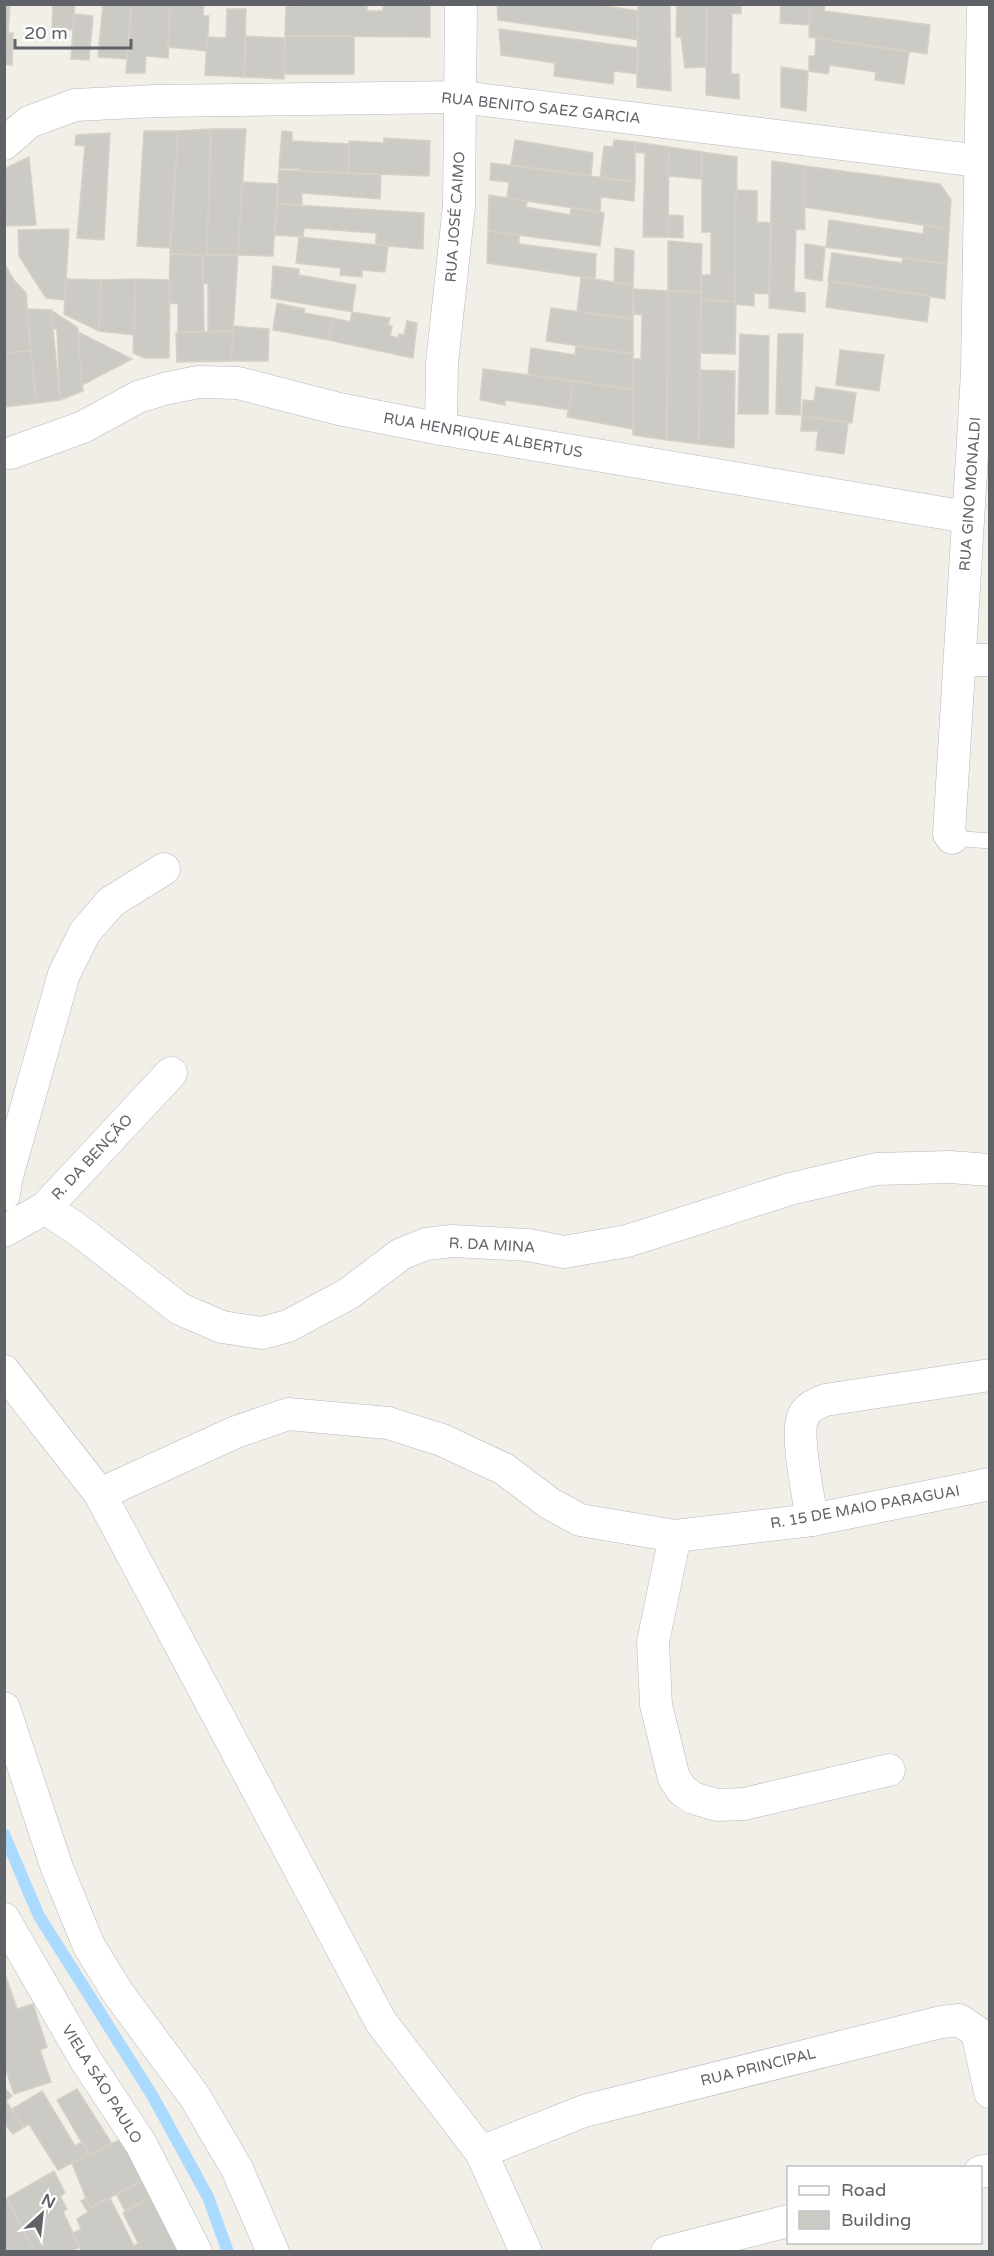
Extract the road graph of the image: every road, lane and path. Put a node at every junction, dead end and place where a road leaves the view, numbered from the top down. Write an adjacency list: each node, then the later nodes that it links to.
1 (461, 4): 3 (street, RUA JOSÉ CAIMO)
2 (983, 4): 5 (street, RUA GINO MONALDI)
3 (461, 97): 4 (street, RUA BENITO SAEZ GARCIA); 5 (street, RUA BENITO SAEZ GARCIA); 7 (street, RUA JOSÉ CAIMO)
4 (4, 144)
5 (979, 161): 6 (street, RUA GINO MONALDI)
6 (983, 372): 9 (street, RUA GINO MONALDI)
7 (441, 429): 8 (street, RUA HENRIQUE ALBERTUS); 9 (street, RUA HENRIQUE ALBERTUS)
8 (11, 453)
9 (967, 517): 10 (street, RUA GINO MONALDI)
10 (975, 660): 11 (street, RUA GINO MONALDI)
11 (952, 838): 12 (lane)
12 (990, 841)
13 (164, 869): 16 (street)
14 (171, 1073): 17 (street, R. DA BENÇÃO)
15 (990, 1170): 17 (street, R. DA MINA)
16 (4, 1195)
17 (45, 1208): 18 (street, R. DA BENÇÃO)
18 (4, 1231)
19 (4, 1371): 22 (street)
20 (990, 1375): 23 (street)
21 (990, 1484): 23 (street, R. 15 DE MAIO PARAGUAI)
22 (100, 1494): 24 (street, R. 15 DE MAIO PARAGUAI); 29 (street)
23 (812, 1520): 24 (street, R. 15 DE MAIO PARAGUAI)
24 (675, 1536): 26 (street)
25 (4, 1708): 32 (street)
26 (889, 1770)
27 (4, 1919): 31 (street, VIELA SÃO PAULO)
28 (990, 2092): 29 (street, RUA PRINCIPAL)
29 (481, 2152): 33 (street)
30 (787, 2222): 34 (street)
31 (196, 2252)
32 (273, 2252)
33 (526, 2252)
34 (667, 2252)

